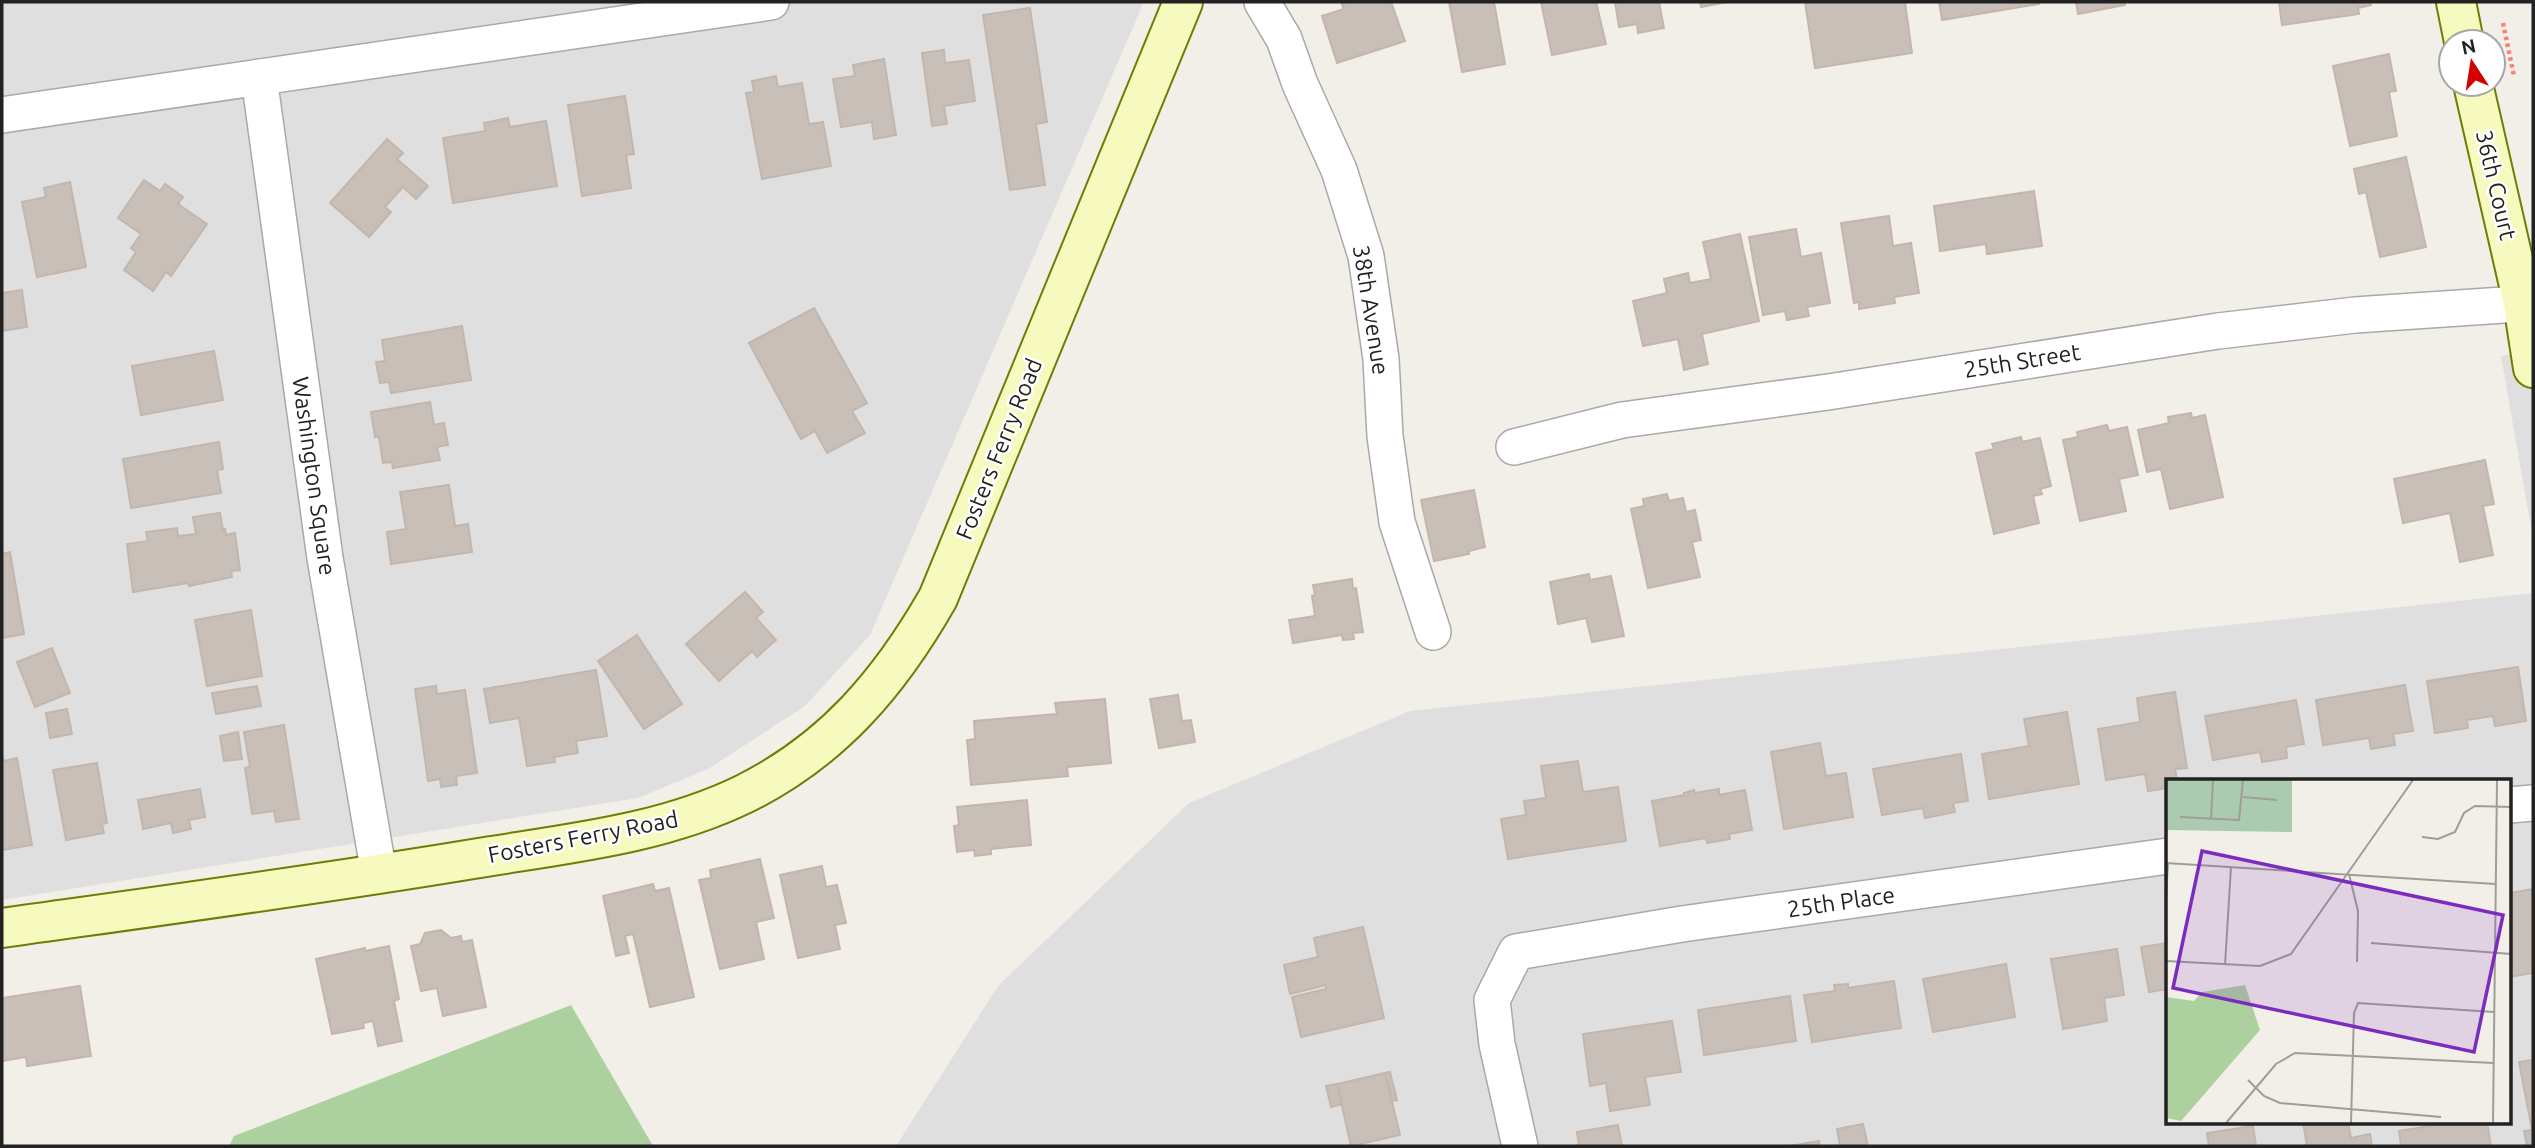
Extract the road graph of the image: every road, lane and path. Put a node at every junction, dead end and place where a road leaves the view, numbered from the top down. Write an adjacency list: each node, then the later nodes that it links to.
1 (771, 2): 6 (street)
2 (1183, 2): 16 (street, Fosters Ferry Road)
3 (1262, 2): 12 (street, 38th Avenue)
4 (2456, 2): 5 (street)
5 (2462, 28)
6 (259, 77): 8 (street); 16 (street, Washington Square)
7 (2477, 98): 9 (street, 36th Court)
8 (2, 115)
9 (2528, 303): 10 (street, 36th Court); 11 (street, 25th Street)
10 (2533, 368)
11 (1514, 447)
12 (1433, 632)
13 (2533, 803): 14 (street)
14 (2510, 805)
15 (2166, 856): 18 (street, 25th Place)
16 (379, 874): 17 (street, Fosters Ferry Road)
17 (2, 928)
18 (1520, 1146)

